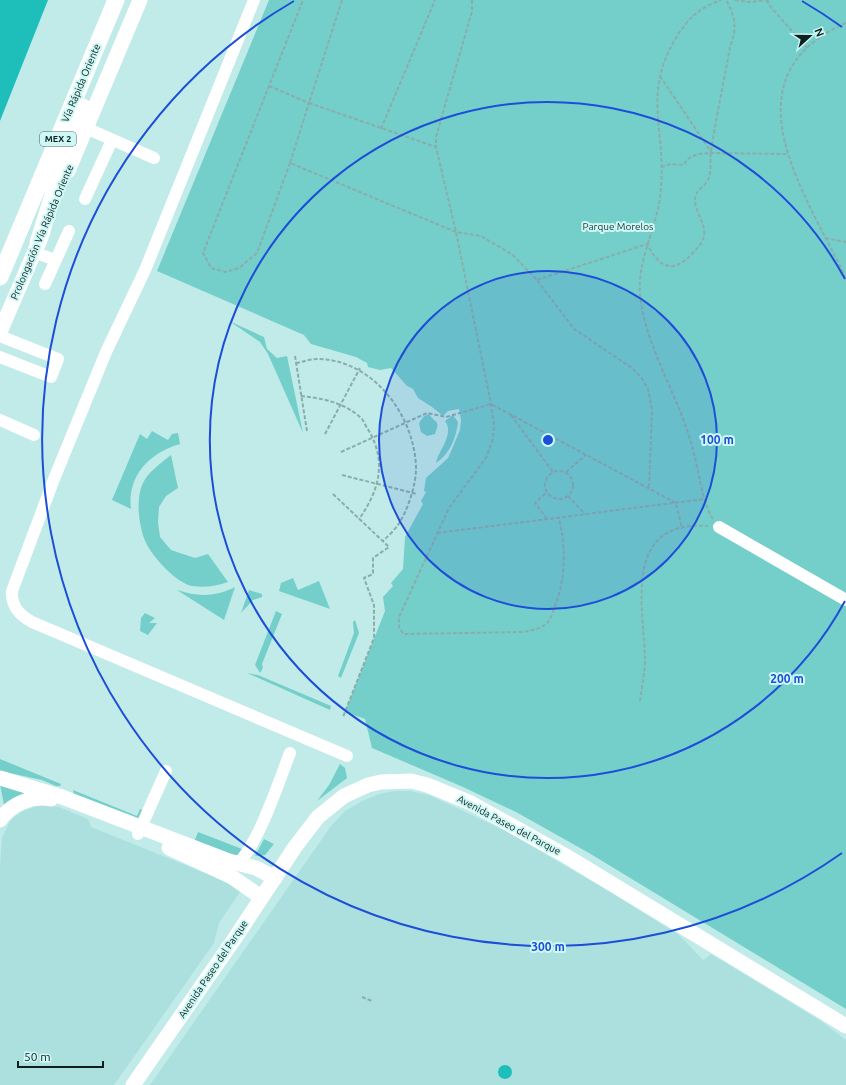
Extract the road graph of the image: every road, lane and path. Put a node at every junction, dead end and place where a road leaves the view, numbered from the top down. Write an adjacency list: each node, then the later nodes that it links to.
1 (116, 0): 36 (highway, Vía Rápida Oriente / MEX 2)
2 (121, 0): 34 (highway)
3 (140, 0): 19 (main road, Prolongación Vía Rápida Oriente)
4 (254, 0): 83 (lane)
5 (303, 0): 17 (path)
6 (342, 0): 18 (path)
7 (435, 0): 20 (path)
8 (472, 0): 22 (path)
9 (721, 0): 16 (path)
10 (726, 0): 23 (path)
11 (735, 0): 12 (path)
12 (767, 0): 13 (path); 15 (path)
13 (770, 0)
14 (846, 23): 15 (path)
15 (807, 48): 24 (path)
16 (659, 75): 23 (path); 27 (path)
17 (269, 86): 18 (path); 26 (path)
18 (309, 103): 20 (path); 26 (path)
19 (86, 128): 21 (lane); 34 (main road, Prolongación Vía Rápida Oriente)
20 (382, 129): 22 (path)
21 (112, 140): 25 (lane); 28 (lane)
22 (436, 147): 30 (path)
23 (711, 153): 24 (path); 27 (path); 33 (path)
24 (787, 154): 31 (path)
25 (154, 158)
26 (290, 163): 30 (path)
27 (661, 167): 33 (path)
28 (85, 199)
29 (68, 231): 35 (lane)
30 (456, 232): 38 (path); 48 (path)
31 (825, 238): 32 (path); 37 (path)
32 (846, 242)
33 (647, 244): 38 (path); 69 (path)
34 (36, 248): 35 (lane); 40 (main road, Prolongación Vía Rápida Oriente)
35 (55, 260): 39 (lane)
36 (0, 278)
37 (846, 278)
38 (537, 280): 63 (path)
39 (45, 284)
40 (0, 332)
41 (0, 336): 43 (lane)
42 (295, 356): 44 (path)
43 (0, 357)
44 (296, 363): 46 (path); 47 (path)
45 (360, 368): 46 (path)
46 (358, 371): 49 (path); 52 (path)
47 (302, 396): 49 (path); 53 (path)
48 (491, 404): 50 (path); 52 (path); 77 (path)
49 (340, 405): 55 (path); 56 (path)
50 (510, 414): 58 (path); 59 (path)
51 (0, 420): 54 (lane)
52 (405, 422): 56 (path); 65 (path)
53 (308, 431)
54 (34, 434)
55 (325, 434)
56 (373, 437): 57 (path); 62 (path)
57 (341, 452)
58 (586, 455): 60 (path); 63 (path)
59 (553, 472): 60 (path); 64 (path)
60 (566, 472): 68 (path)
61 (342, 476): 62 (path)
62 (378, 484): 65 (path); 73 (path)
63 (649, 489): 70 (path)
64 (547, 492): 68 (path); 74 (path)
65 (412, 493): 67 (path); 78 (path)
66 (333, 494): 73 (path)
67 (417, 494)
68 (568, 496): 71 (path)
69 (705, 499): 70 (path); 75 (path)
70 (676, 503): 71 (path); 76 (path)
71 (585, 514): 72 (path)
72 (559, 518): 74 (path); 77 (path)
73 (359, 519): 78 (path)
74 (547, 519): 77 (path)
75 (719, 527): 76 (path); 79 (lane)
76 (682, 529): 80 (path)
77 (437, 533)
78 (383, 541): 81 (path)
79 (846, 600)
80 (640, 700)
81 (343, 717)
82 (290, 753): 88 (lane)
83 (347, 756)
84 (166, 772): 87 (lane)
85 (0, 778): 87 (main road)
86 (0, 820): 87 (main road)
87 (140, 831): 88 (main road); 90 (main road)
88 (237, 864): 89 (main road)
89 (275, 878): 90 (main road, Avenida Paseo del Parque); 93 (main road, Avenida Paseo del Parque)
90 (261, 897): 94 (main road, Avenida Paseo del Parque)
91 (362, 996): 92 (path)
92 (372, 1001)
93 (845, 1025)
94 (133, 1085)

